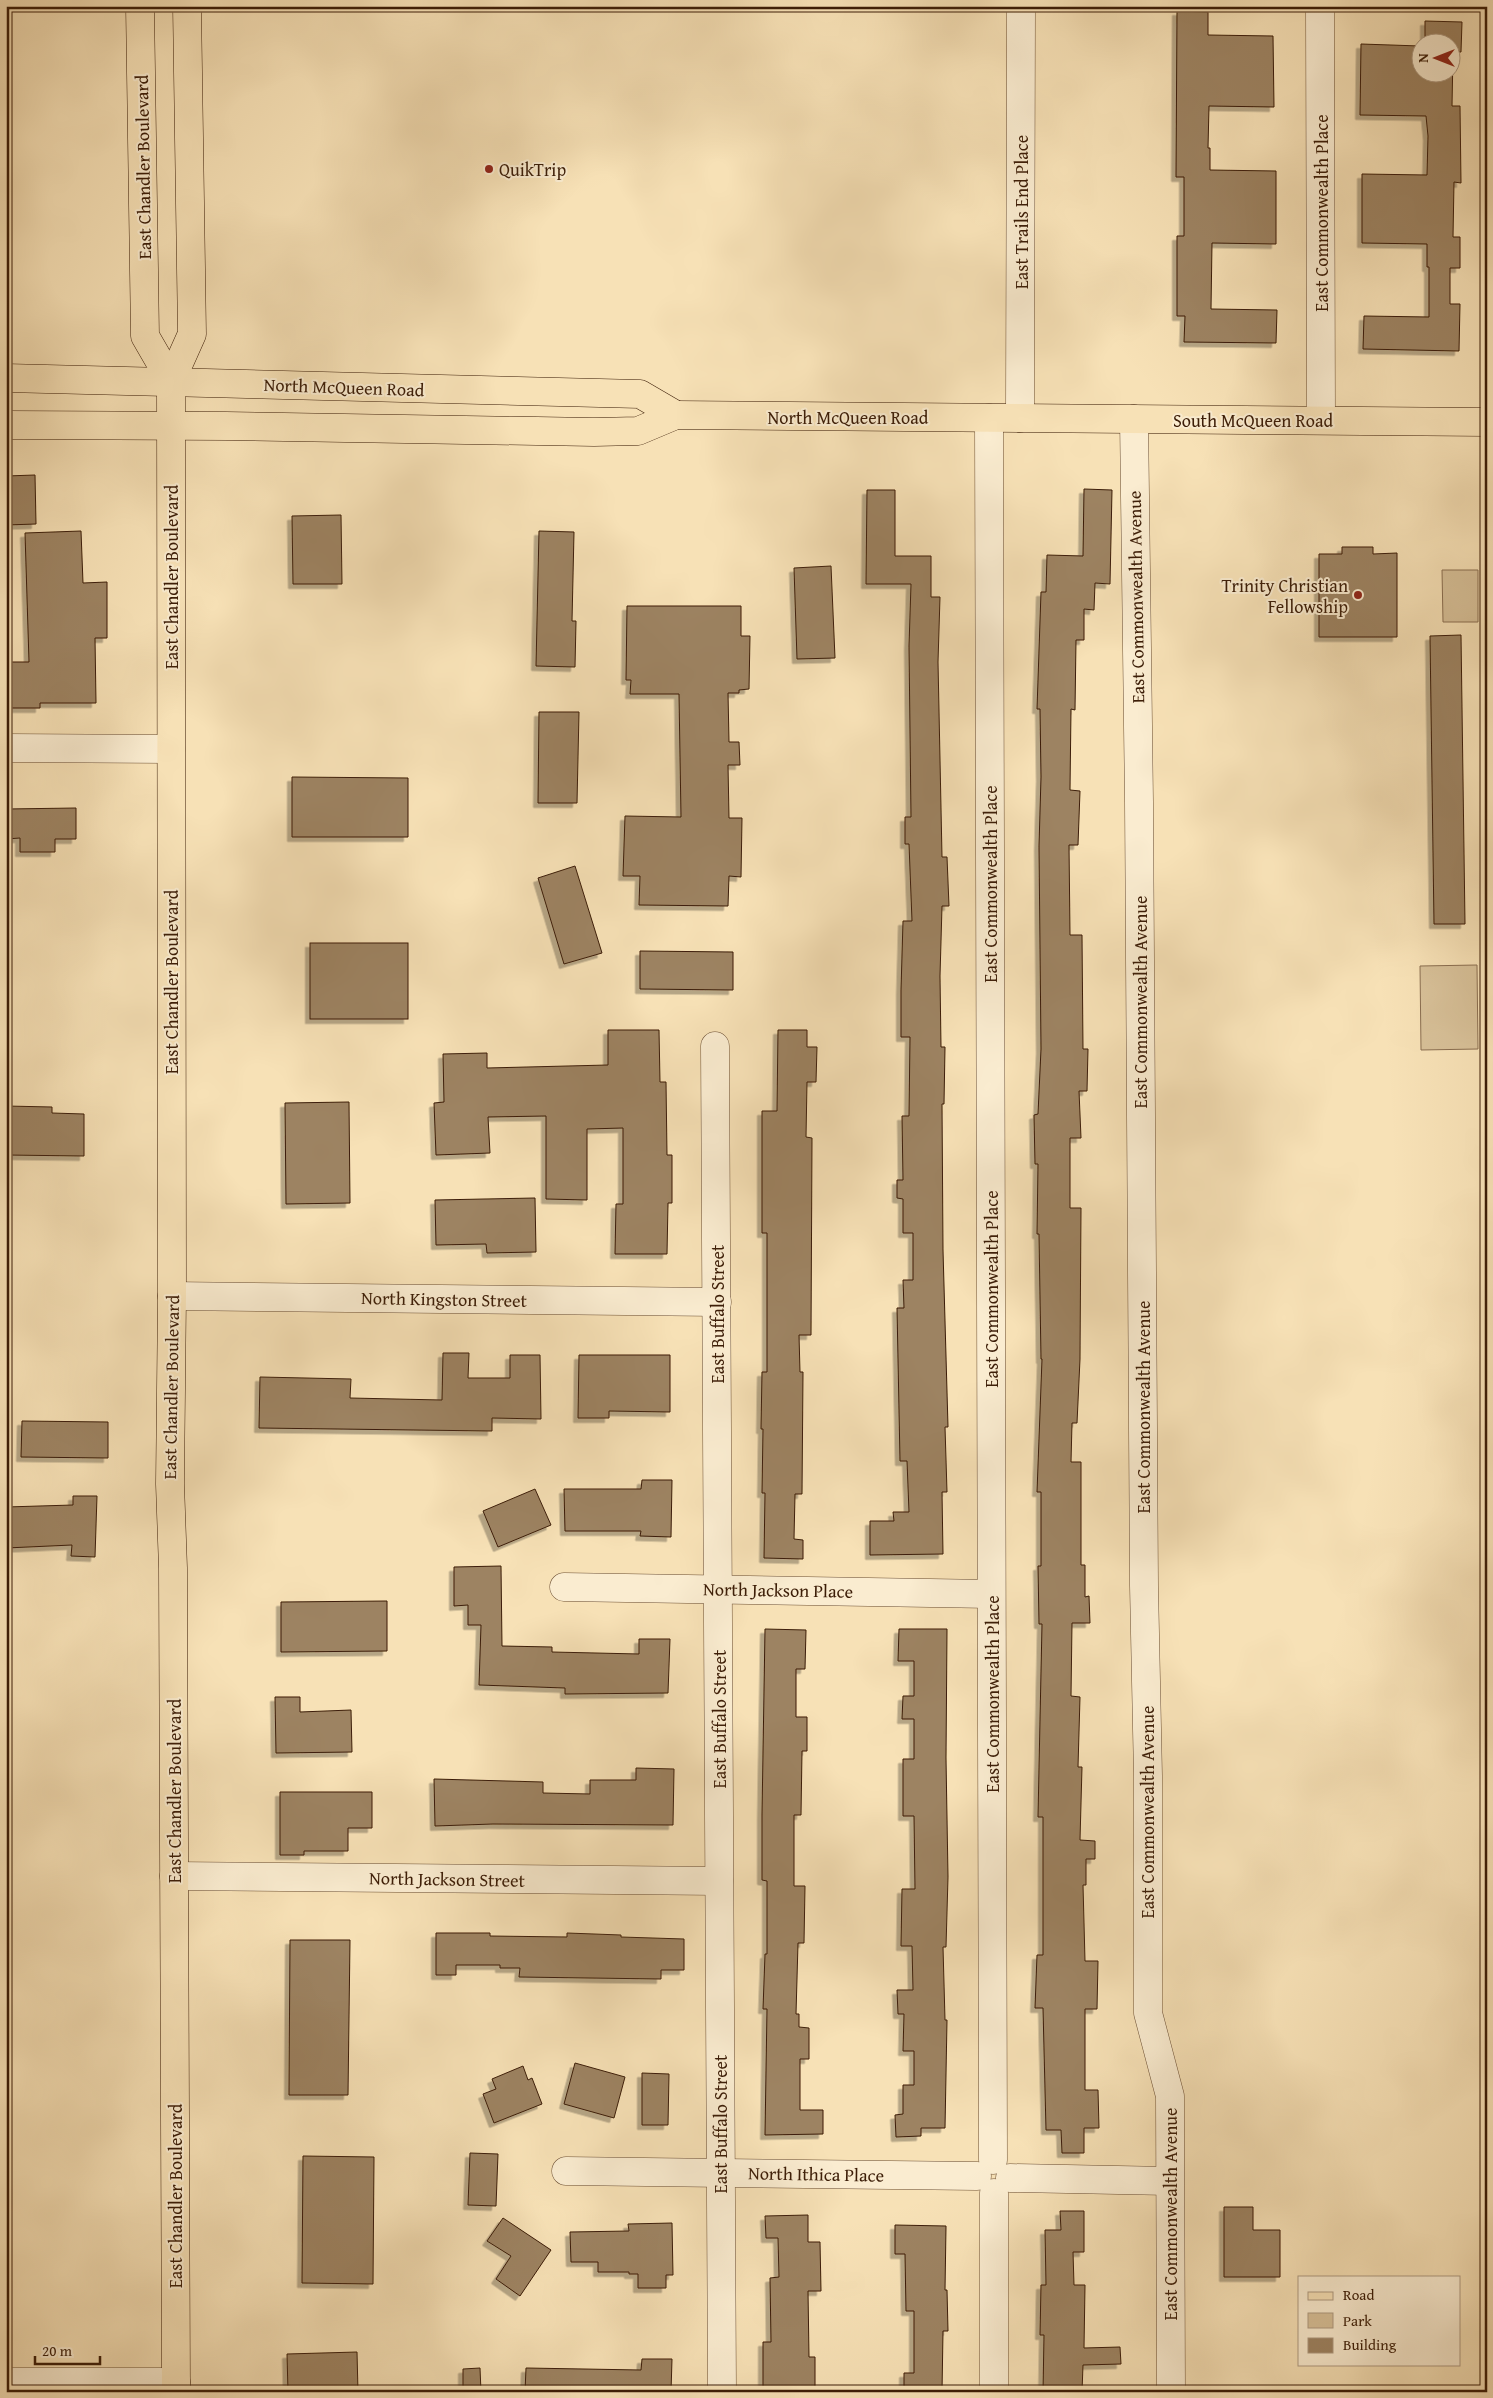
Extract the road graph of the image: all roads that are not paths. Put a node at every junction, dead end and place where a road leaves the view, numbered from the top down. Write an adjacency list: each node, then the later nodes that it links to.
1 (140, 6): 6 (main road, East Chandler Boulevard)
2 (187, 6): 6 (main road, East Chandler Boulevard)
3 (1021, 6): 9 (street, East Trails End Place)
4 (1320, 6): 11 (street, East Commonwealth Place)
5 (6, 378): 6 (main road, North McQueen Road)
6 (171, 381): 7 (main road, North McQueen Road); 14 (main road, East Chandler Boulevard)
7 (676, 416): 8 (main road, North McQueen Road); 14 (main road, North McQueen Road)
8 (989, 418): 9 (main road, North McQueen Road); 22 (street, East Commonwealth Place)
9 (1020, 418): 10 (main road, South McQueen Road)
10 (1134, 419): 11 (main road, South McQueen Road); 28 (street, East Commonwealth Avenue)
11 (1321, 420): 12 (main road, South McQueen Road)
12 (1487, 422)
13 (6, 425): 14 (main road, North McQueen Road)
14 (171, 425): 16 (main road, East Chandler Boulevard)
15 (6, 748): 16 (street)
16 (171, 749): 18 (main road, East Chandler Boulevard)
17 (715, 1046): 19 (street, East Buffalo Street)
18 (172, 1296): 19 (street, North Kingston Street); 23 (main road, East Chandler Boulevard)
19 (716, 1302): 21 (street, East Buffalo Street)
20 (564, 1587): 21 (street, North Jackson Place)
21 (718, 1590): 22 (street, North Jackson Place); 24 (street, East Buffalo Street)
22 (992, 1594): 27 (street, East Commonwealth Place)
23 (174, 1876): 24 (street, North Jackson Street); 30 (main road, East Chandler Boulevard)
24 (719, 1881): 26 (street, East Buffalo Street)
25 (566, 2171): 26 (street, North Ithica Place)
26 (720, 2173): 27 (street, North Ithica Place); 31 (street, East Buffalo Street)
27 (994, 2177): 28 (street, North Ithica Place); 32 (street, East Commonwealth Place)
28 (1169, 2181): 33 (street, East Commonwealth Avenue)
29 (6, 2382): 30 (street)
30 (176, 2387)
31 (722, 2392)
32 (994, 2392)
33 (1171, 2392)

